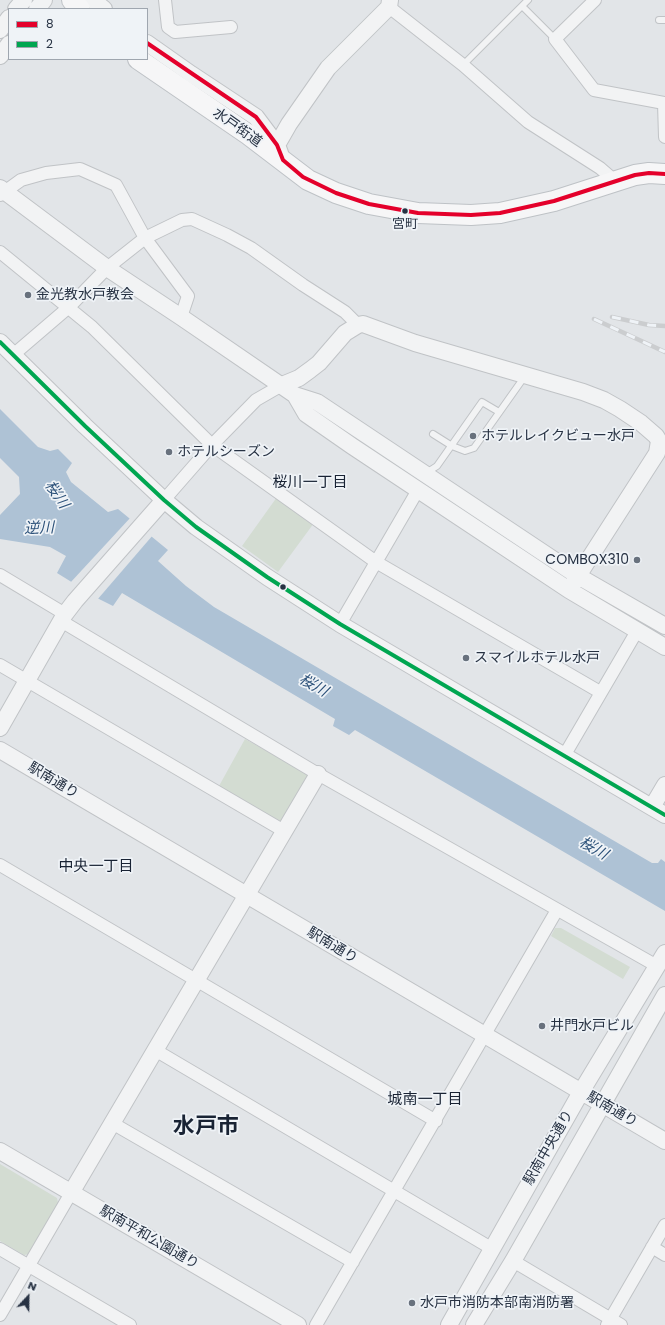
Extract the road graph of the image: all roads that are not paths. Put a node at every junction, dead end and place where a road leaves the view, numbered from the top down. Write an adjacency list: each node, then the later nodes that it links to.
1 (24, 0): 10 (street)
2 (44, 0): 11 (street)
3 (72, 0): 12 (main road)
4 (93, 0): 13 (street)
5 (165, 0): 15 (street)
6 (528, 0): 9 (lane)
7 (595, 0): 17 (street)
8 (390, 3): 22 (street); 24 (street)
9 (522, 6): 17 (lane); 22 (lane)
10 (17, 8)
11 (38, 8)
12 (79, 8)
13 (103, 8)
14 (8, 19): 16 (street)
15 (231, 28)
16 (0, 30)
17 (555, 39): 23 (street)
18 (148, 44): 24 (street)
19 (8, 45): 20 (street)
20 (0, 56)
21 (140, 60): 24 (main road, 水戸街道)
22 (463, 65): 26 (street)
23 (665, 137)
24 (280, 153): 26 (main road, 水戸街道)
25 (665, 174): 26 (main road, 水戸街道)
26 (614, 181)
27 (1, 192): 28 (street); 30 (street)
28 (145, 238): 30 (street); 32 (street); 33 (street)
29 (0, 252): 31 (street)
30 (107, 268): 31 (street); 32 (street)
31 (69, 307): 35 (street); 41 (street)
32 (181, 317): 37 (street)
33 (358, 325): 36 (street); 37 (street)
34 (0, 342): 35 (street)
35 (13, 355): 45 (street)
36 (525, 376): 39 (lane); 48 (street)
37 (282, 385): 38 (street); 41 (street)
38 (295, 395): 43 (street); 44 (street)
39 (499, 412): 42 (lane); 42 (lane)
40 (432, 434): 42 (lane)
41 (212, 445): 45 (street); 46 (street)
42 (452, 446): 43 (lane)
43 (424, 474): 48 (street)
44 (418, 490): 46 (street); 49 (street)
45 (164, 500): 50 (street); 51 (street)
46 (376, 562): 51 (street); 57 (street)
47 (0, 575): 50 (street)
48 (578, 576): 49 (street); 52 (street)
49 (569, 590): 53 (street)
50 (63, 618): 56 (street); 61 (street)
51 (340, 624): 60 (street)
52 (665, 626)
53 (637, 631): 54 (street); 57 (street)
54 (665, 647)
55 (0, 664): 56 (street)
56 (27, 680): 58 (street); 64 (street)
57 (600, 692): 60 (street)
58 (0, 728)
59 (0, 750): 66 (street, 駅南通り)
60 (564, 756): 63 (street)
61 (318, 774): 64 (street); 67 (street)
62 (665, 785): 63 (street)
63 (659, 811)
64 (284, 831): 66 (street)
65 (0, 865): 69 (street)
66 (247, 895): 69 (street); 71 (street, 駅南通り)
67 (557, 910): 68 (street); 71 (street)
68 (661, 959): 73 (street, 駅南中央通り)
69 (196, 980): 72 (street); 75 (street)
70 (665, 995): 74 (street, 駅南中央通り)
71 (485, 1036): 73 (street, 駅南通り); 75 (street)
72 (155, 1050): 76 (street); 79 (street)
73 (581, 1092): 74 (street, 駅南通り); 82 (street, 駅南中央通り)
74 (602, 1104): 77 (street, 駅南通り); 86 (street, 駅南中央通り)
75 (436, 1121): 79 (street)
76 (112, 1123): 80 (street); 87 (street)
77 (665, 1141)
78 (0, 1151): 80 (street, 駅南平和公園通り)
79 (394, 1192): 82 (street); 87 (street)
80 (71, 1193): 88 (street); 92 (street, 駅南平和公園通り)
81 (665, 1225): 83 (street)
82 (491, 1248): 94 (street, 駅南中央通り)
83 (652, 1248): 85 (street); 90 (street)
84 (0, 1249): 88 (street)
85 (665, 1255)
86 (513, 1261): 90 (street); 95 (street, 駅南中央通り)
87 (353, 1262): 93 (street)
88 (28, 1265): 89 (street); 91 (street)
89 (0, 1315)
90 (608, 1322): 96 (street)
91 (130, 1325)
92 (298, 1325)
93 (316, 1325)
94 (449, 1325)
95 (474, 1325)
96 (622, 1325)

